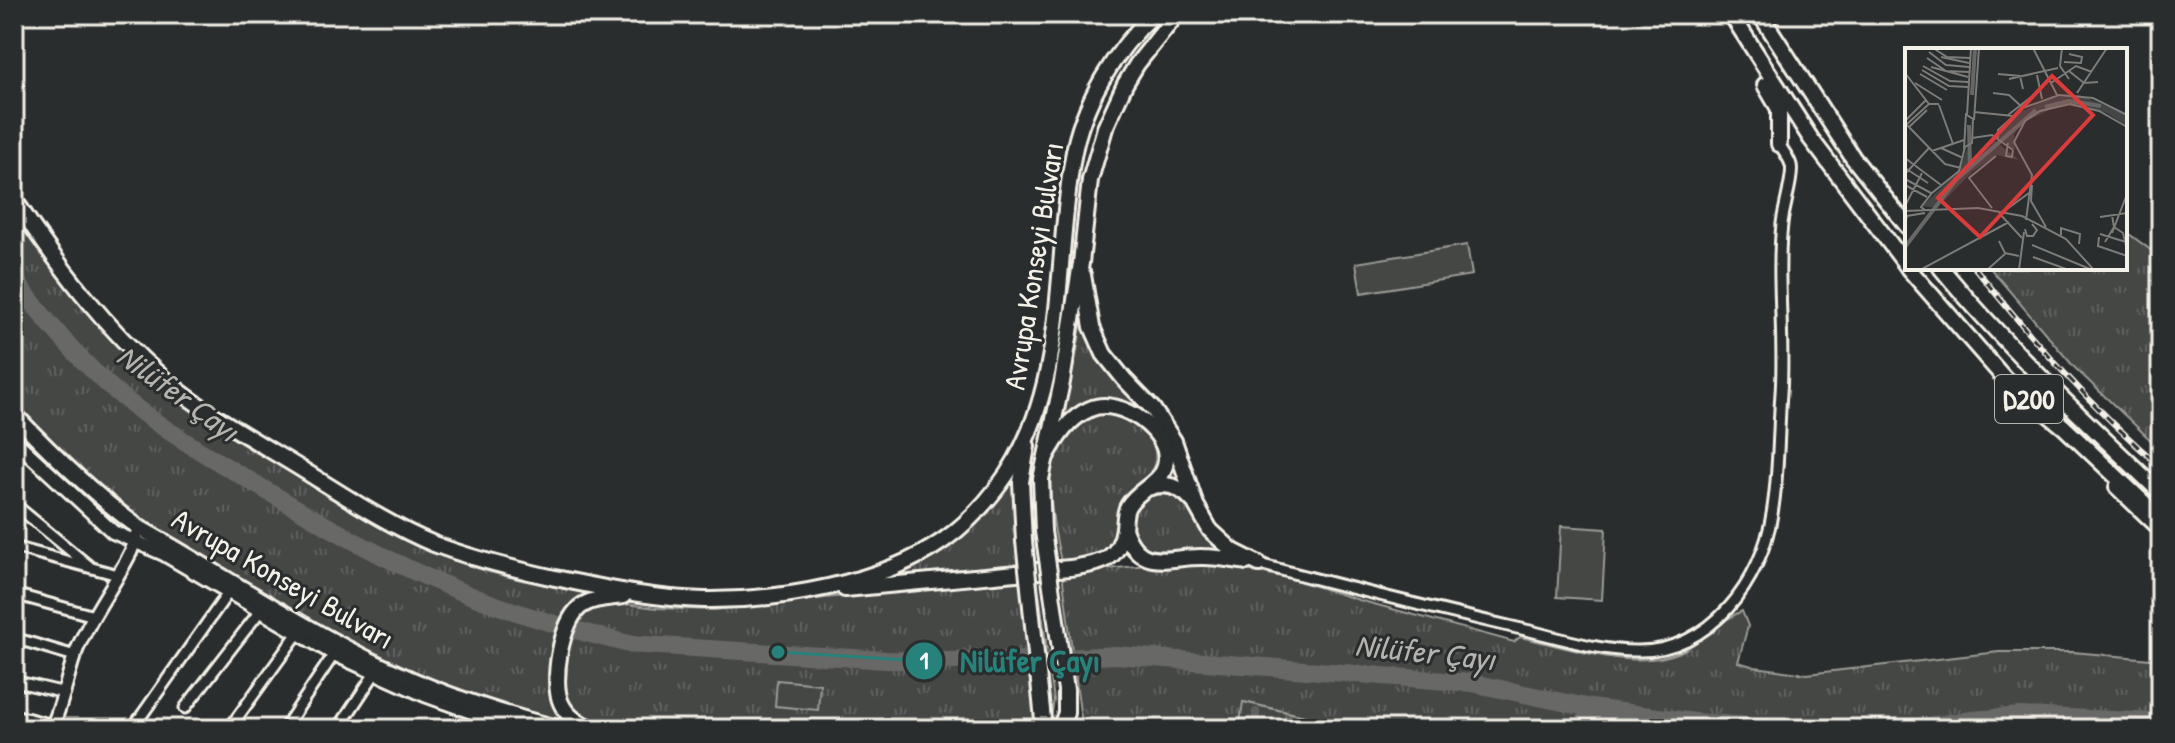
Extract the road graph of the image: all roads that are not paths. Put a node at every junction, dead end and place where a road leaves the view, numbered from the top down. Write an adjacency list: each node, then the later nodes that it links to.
1 (1154, 14): 19 (main road, Avrupa Konseyi Bulvarı)
2 (1177, 14): 13 (main road, Avrupa Konseyi Bulvarı)
3 (1730, 14): 8 (main road)
4 (1760, 14): 9 (main road)
5 (1772, 14): 9 (main road)
6 (2153, 14): 7 (main road)
7 (2161, 17)
8 (1742, 33): 10 (main road); 14 (main road, D200)
9 (1776, 41): 12 (main road)
10 (1779, 144): 32 (street)
11 (14, 199): 37 (main road, Avrupa Konseyi Bulvarı)
12 (1905, 223)
13 (1081, 263): 21 (main road, Avrupa Konseyi Bulvarı); 25 (main road)
14 (1905, 263)
15 (1911, 270): 17 (main road, D200)
16 (1943, 270): 23 (main road, D200)
17 (2005, 379): 26 (main road, D200); 29 (main road)
18 (14, 414): 27 (main road, Avrupa Konseyi Bulvarı)
19 (1030, 426): 38 (main road, Avrupa Konseyi Bulvarı); 61 (main road, bridge)
20 (14, 440): 30 (main road)
21 (1046, 457): 22 (main road); 47 (main road, Avrupa Konseyi Bulvarı, bridge)
22 (1139, 493): 25 (main road); 28 (main road)
23 (2161, 493)
24 (14, 504): 33 (street)
25 (1196, 505): 32 (main road)
26 (2161, 519)
27 (138, 527): 30 (street); 59 (main road, Avrupa Konseyi Bulvarı)
28 (1124, 529): 32 (main road); 38 (main road)
29 (2161, 529)
30 (135, 543): 34 (street); 35 (main road)
31 (14, 547): 33 (street)
32 (1259, 564)
33 (91, 568): 34 (street)
34 (118, 575): 40 (street)
35 (228, 593): 39 (main road); 52 (street)
36 (14, 594): 40 (street)
37 (636, 594): 38 (main road, Avrupa Konseyi Bulvarı); 60 (main road)
38 (789, 595)
39 (260, 611): 41 (main road); 49 (street)
40 (94, 616): 44 (street)
41 (298, 633): 43 (main road); 54 (street)
42 (14, 638): 44 (street)
43 (334, 654): 45 (main road); 55 (street)
44 (75, 656): 48 (street)
45 (375, 673): 50 (main road); 56 (street)
46 (14, 681): 48 (street)
47 (1066, 690): 62 (main road, Avrupa Konseyi Bulvarı); 63 (main road)
48 (65, 693): 53 (street)
49 (185, 708)
50 (478, 714): 57 (street); 58 (main road)
51 (14, 715): 53 (street)
52 (137, 722)
53 (52, 727)
54 (229, 729)
55 (284, 729)
56 (338, 729)
57 (472, 729)
58 (519, 729)
59 (561, 729)
60 (595, 729)
61 (1044, 729)
62 (1060, 729)
63 (1073, 729)

